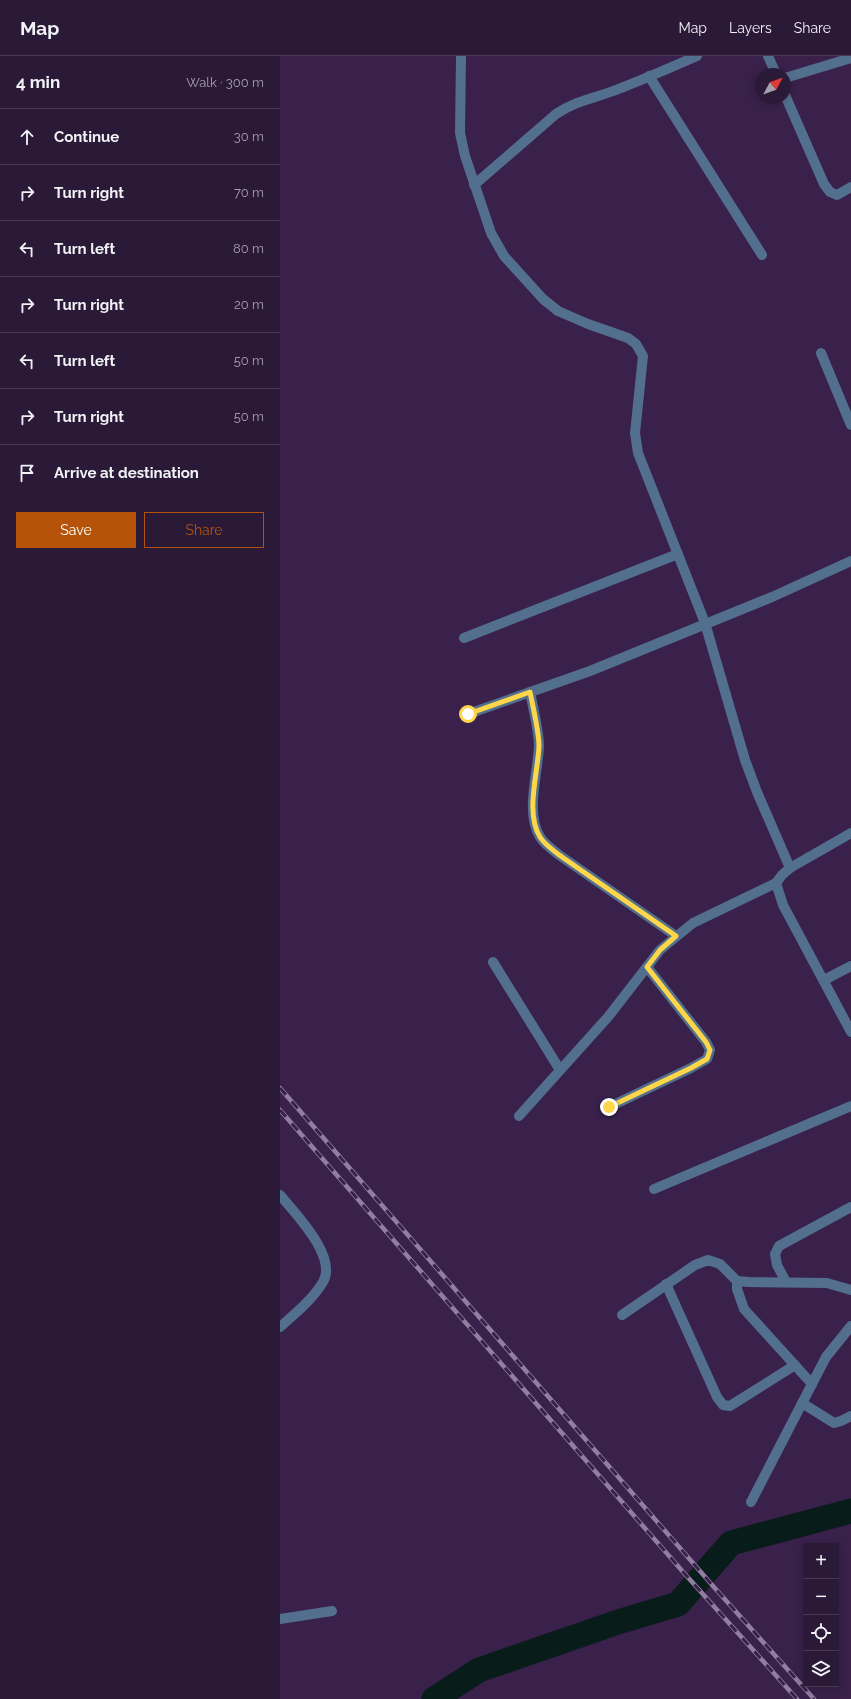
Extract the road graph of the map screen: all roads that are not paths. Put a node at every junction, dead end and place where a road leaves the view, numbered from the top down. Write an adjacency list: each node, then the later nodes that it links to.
1 (461, 56): 9 (street)
2 (697, 56): 6 (street)
3 (768, 56): 5 (street)
4 (851, 58): 7 (street)
5 (773, 68)
6 (649, 76): 9 (street); 11 (street)
7 (791, 76)
8 (789, 104): 10 (street)
9 (474, 185): 14 (street)
10 (851, 187)
11 (762, 255)
12 (821, 353): 13 (street)
13 (851, 424)
14 (678, 554): 16 (street); 17 (street)
15 (851, 561): 16 (street)
16 (705, 623): 18 (street); 21 (street)
17 (464, 638)
18 (530, 692): 19 (street); 23 (street)
19 (468, 714)
20 (851, 833): 21 (street)
21 (790, 868): 22 (street)
22 (776, 883): 23 (street); 27 (street)
23 (676, 936): 26 (street)
24 (493, 962): 29 (street)
25 (851, 966): 27 (street)
26 (647, 967): 29 (street); 31 (street)
27 (824, 980): 28 (street)
28 (851, 1032)
29 (560, 1070): 32 (street)
30 (851, 1106): 33 (street)
31 (609, 1107)
32 (519, 1116)
33 (654, 1189)
34 (280, 1195): 42 (street)
35 (851, 1207): 37 (street)
36 (737, 1281): 37 (street); 38 (street); 43 (street)
37 (786, 1282): 39 (street)
38 (666, 1284): 40 (street); 43 (street)
39 (851, 1290)
40 (622, 1315)
41 (851, 1326): 44 (street)
42 (280, 1327)
43 (795, 1366): 44 (street)
44 (812, 1384): 45 (street)
45 (802, 1402): 46 (street); 47 (street)
46 (851, 1416)
47 (751, 1502)
48 (332, 1611): 49 (street)
49 (280, 1619)

